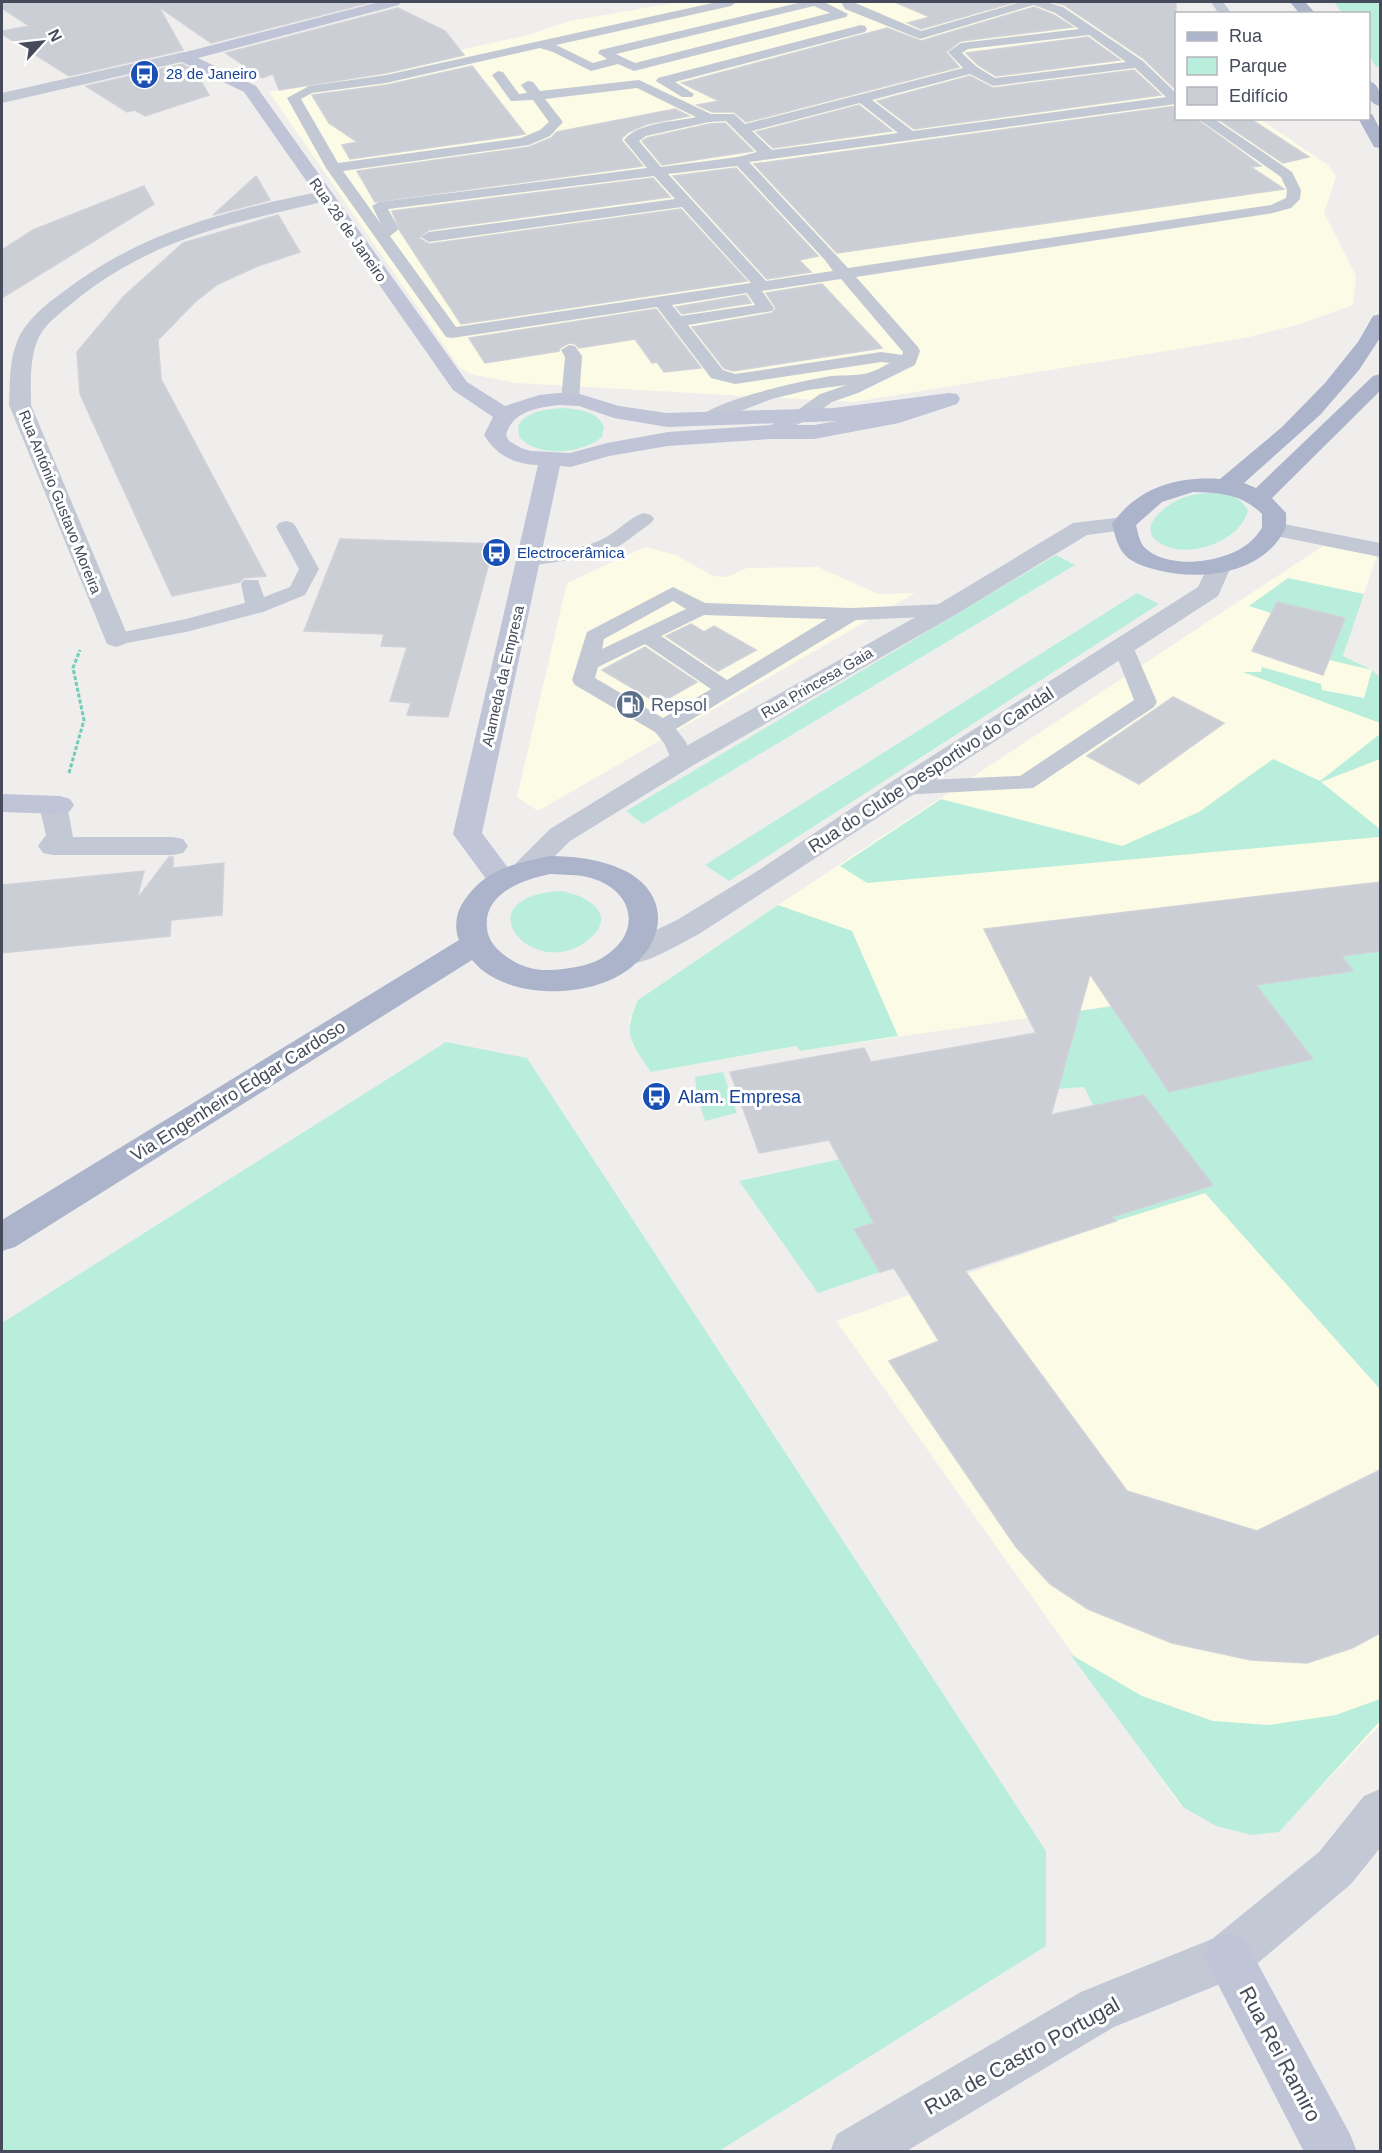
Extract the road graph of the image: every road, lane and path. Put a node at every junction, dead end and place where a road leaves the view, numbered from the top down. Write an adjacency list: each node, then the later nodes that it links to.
1 (394, 2): 12 (street)
2 (731, 2): 11 (lane)
3 (847, 2): 6 (lane)
4 (982, 2): 6 (lane)
5 (1035, 2): 6 (lane); 7 (lane)
6 (1006, 9)
7 (1070, 17): 8 (lane); 10 (lane)
8 (1050, 20)
9 (861, 29): 25 (lane)
10 (1091, 31): 15 (lane); 16 (lane)
11 (541, 45): 13 (lane); 14 (lane)
12 (184, 57): 20 (street); 36 (street, Rua 28 de Janeiro)
13 (619, 60): 13 (lane)
14 (510, 62): 19 (lane); 34 (lane)
15 (1138, 64): 16 (lane); 22 (lane)
16 (972, 69): 21 (lane)
17 (498, 75): 19 (lane)
18 (1370, 88): 24 (main road)
19 (537, 96): 26 (lane); 34 (lane)
20 (2, 98)
21 (862, 98): 29 (lane); 30 (lane)
22 (1175, 99)
23 (1175, 100): 30 (lane)
24 (1380, 101)
25 (729, 117): 26 (lane); 29 (lane)
26 (709, 118): 35 (lane)
27 (1206, 120): 40 (lane)
28 (1367, 120): 31 (main road)
29 (743, 129): 32 (lane)
30 (910, 136): 32 (lane)
31 (1380, 142)
32 (769, 155): 33 (lane)
33 (740, 161): 35 (lane); 40 (lane)
34 (333, 168): 38 (lane)
35 (656, 170): 37 (lane); 38 (lane)
36 (324, 196): 53 (street, Rua 28 de Janeiro); 74 (street, Rua António Gustavo Moreira)
37 (686, 202): 39 (lane); 41 (lane)
38 (381, 235): 43 (lane)
39 (429, 237)
40 (846, 274): 41 (lane); 48 (lane)
41 (756, 287): 42 (lane); 45 (lane)
42 (661, 302): 43 (lane); 45 (lane)
43 (548, 318): 46 (lane)
44 (1380, 320): 59 (main road)
45 (677, 322): 48 (lane)
46 (558, 333)
47 (569, 350): 51 (lane)
48 (909, 361): 49 (lane)
49 (871, 378): 54 (lane); 55 (lane)
50 (1380, 381): 60 (main road)
51 (570, 400): 52 (street); 53 (street)
52 (614, 412): 55 (street); 57 (street)
53 (505, 415): 58 (street)
54 (801, 416): 55 (street); 56 (lane); 56 (street)
55 (707, 419)
56 (771, 432): 57 (street)
57 (607, 450): 58 (street)
58 (550, 461): 66 (street, Alameda da Empresa)
59 (1226, 486): 60 (main road); 62 (main road)
60 (1260, 497): 64 (main road)
61 (644, 519): 66 (lane)
62 (1124, 524): 67 (main road); 71 (street, Rua Princesa Gaia)
63 (286, 527): 69 (lane)
64 (1274, 529): 65 (street); 67 (main road)
65 (1380, 550)
66 (529, 560): 84 (street, Alameda da Empresa)
67 (1219, 567): 75 (street, Rua do Clube Desportivo do Candal)
68 (251, 584): 69 (lane)
69 (256, 608): 74 (lane)
70 (701, 609): 72 (lane); 73 (lane); 76 (lane)
71 (946, 610): 72 (lane); 79 (street, Rua Princesa Gaia)
72 (851, 614): 77 (lane)
73 (647, 636): 76 (lane); 77 (lane)
74 (116, 639): 82 (path)
75 (1122, 644): 80 (street, Rua do Clube Desportivo do Candal); 80 (lane)
76 (589, 663): 78 (lane)
77 (726, 689): 78 (lane)
78 (663, 727): 79 (lane)
79 (682, 760): 84 (street, Rua Princesa Gaia)
80 (901, 788): 86 (street, Rua do Clube Desportivo do Candal)
81 (2, 803): 82 (street)
82 (56, 805): 83 (street)
83 (173, 846)
84 (513, 875): 85 (main road); 86 (main road)
85 (475, 944): 86 (main road); 87 (main road, Via Engenheiro Edgar Cardoso)
86 (627, 956)
87 (2, 1237)
88 (1380, 1812): 89 (street, Rua de Castro Portugal)
89 (1228, 1957): 90 (street, Rua de Castro Portugal); 91 (street, Rua Rei Ramiro)
90 (855, 2151)
91 (1332, 2151)

